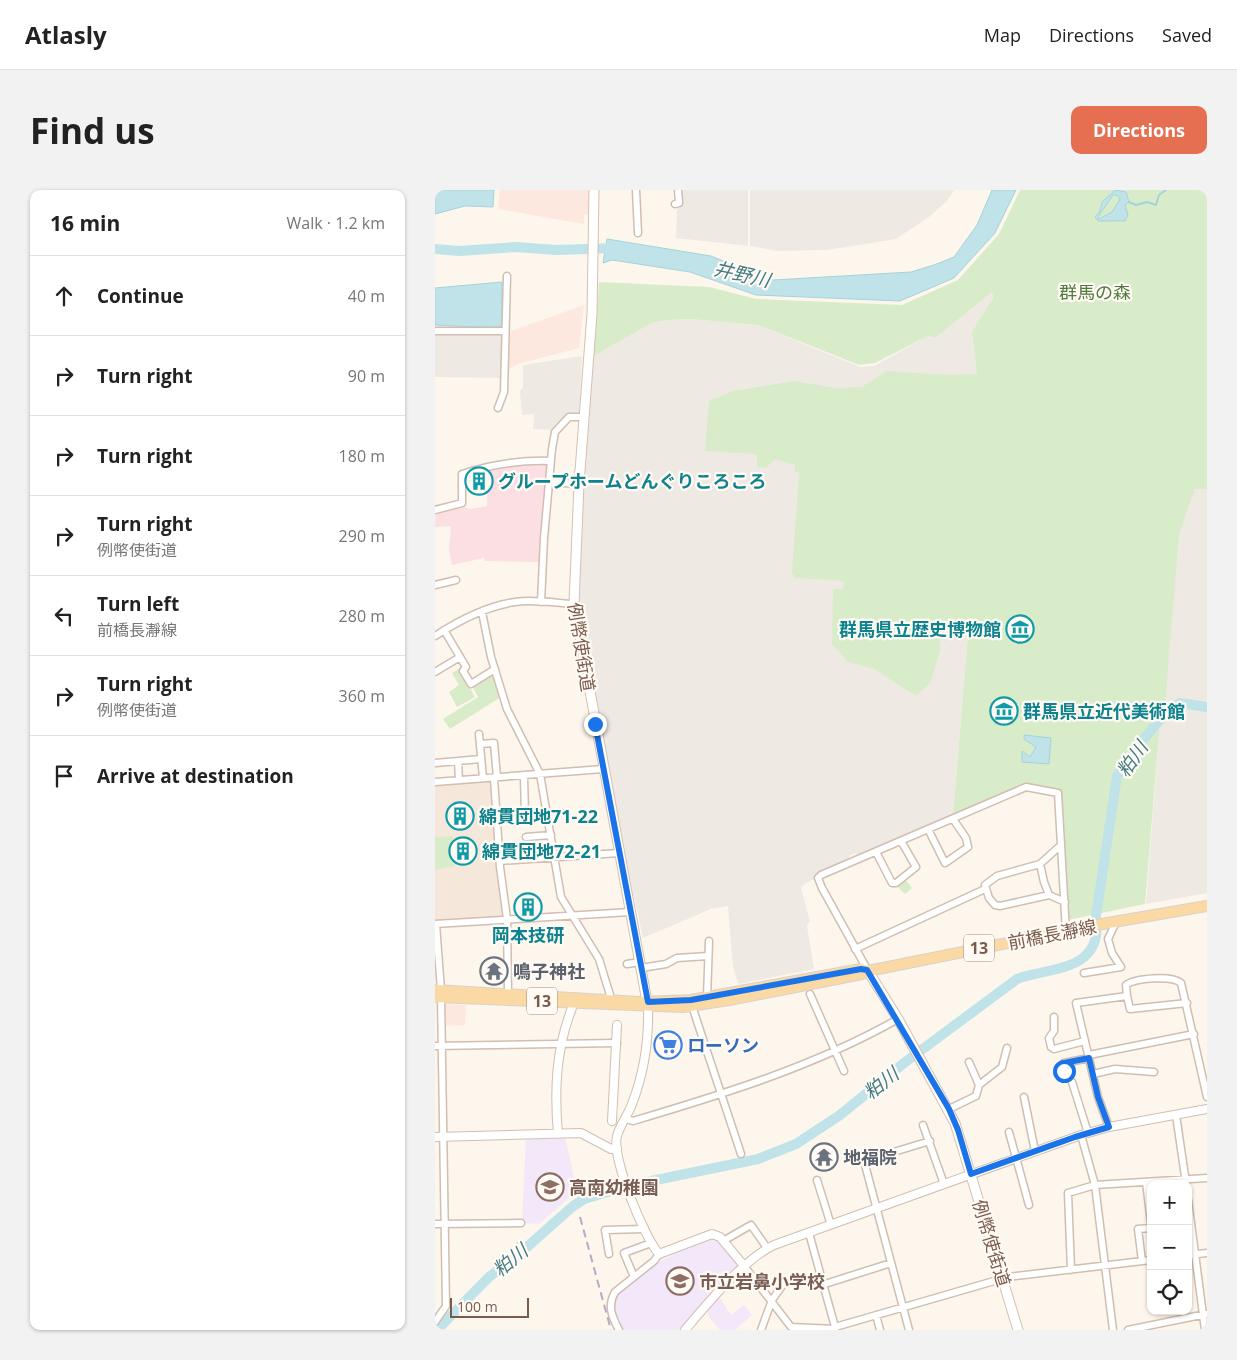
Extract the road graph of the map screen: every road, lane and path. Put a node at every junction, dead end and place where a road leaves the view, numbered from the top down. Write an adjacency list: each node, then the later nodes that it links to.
1 (594, 190): 10 (main road, 例幣使街道)
2 (637, 190): 5 (street)
3 (678, 190): 4 (street)
4 (675, 204)
5 (638, 233)
6 (507, 276): 8 (street)
7 (435, 331): 8 (street)
8 (504, 331): 9 (street)
9 (498, 408)
10 (584, 417): 11 (street); 13 (main road, 例幣使街道)
11 (551, 461): 12 (street); 14 (street)
12 (549, 482): 13 (street); 17 (street)
13 (579, 484): 18 (main road, 例幣使街道)
14 (435, 510)
15 (456, 580): 16 (street)
16 (435, 585)
17 (541, 602): 18 (street); 19 (street)
18 (574, 604): 29 (main road, 例幣使街道)
19 (482, 612): 20 (street); 22 (street)
20 (438, 633): 21 (street)
21 (460, 657): 22 (street); 23 (street)
22 (495, 669): 30 (street)
23 (435, 672)
24 (479, 734): 25 (street)
25 (480, 744): 26 (street); 32 (street)
26 (481, 760): 27 (street); 33 (street)
27 (458, 761): 28 (street); 34 (street)
28 (435, 763)
29 (603, 769): 30 (street); 43 (main road, 例幣使街道)
30 (540, 774): 31 (street); 39 (street)
31 (524, 776): 32 (street); 36 (street)
32 (496, 777): 33 (street); 46 (street)
33 (483, 778): 34 (street)
34 (459, 780): 35 (street)
35 (435, 782)
36 (525, 817)
37 (953, 819): 38 (street); 38 (street); 42 (street)
38 (928, 829): 41 (street)
39 (551, 835): 40 (street); 45 (street)
40 (526, 837)
41 (901, 840): 44 (street); 44 (street)
42 (1061, 845): 47 (street); 50 (street)
43 (619, 852): 45 (street); 52 (main road, 例幣使街道)
44 (876, 852): 59 (street)
45 (553, 858): 46 (street); 53 (street)
46 (500, 861): 54 (street)
47 (1040, 864): 48 (street); 49 (street)
48 (985, 890): 49 (street); 59 (street)
49 (1049, 895): 50 (street)
50 (1065, 902): 57 (street)
51 (1207, 906): 55 (main road, 前橋長瀞線 / 13)
52 (630, 912): 53 (street); 62 (main road, 例幣使街道)
53 (572, 917): 54 (street); 70 (street)
54 (507, 919): 56 (street); 66 (street)
55 (1116, 922): 57 (main road, 前橋長瀞線 / 13); 64 (street)
56 (435, 924): 65 (street)
57 (1066, 932): 63 (main road, 前橋長瀞線 / 13)
58 (709, 941): 60 (street)
59 (855, 949): 63 (street)
60 (708, 956): 62 (street); 69 (street)
61 (627, 964): 62 (street)
62 (641, 965): 73 (main road, 例幣使街道)
63 (867, 970): 69 (main road, 前橋長瀞線 / 13); 74 (main road, 前橋長瀞線 / 13); 76 (main road, 例幣使街道)
64 (1084, 973)
65 (438, 993): 66 (main road, 前橋長瀞線 / 13); 71 (main road, 前橋長瀞線 / 13); 82 (street)
66 (508, 993): 70 (main road, 前橋長瀞線 / 13)
67 (810, 994): 84 (street)
68 (1127, 996): 72 (street); 72 (street); 79 (street)
69 (707, 998): 73 (main road, 前橋長瀞線 / 13)
70 (609, 999): 73 (main road, 前橋長瀞線 / 13)
71 (574, 1003): 73 (main road, 前橋長瀞線 / 13); 81 (street)
72 (1187, 1003): 78 (street)
73 (648, 1004): 74 (main road, 前橋長瀞線 / 13); 99 (street)
74 (692, 1006): 93 (street)
75 (1054, 1017): 79 (street)
76 (898, 1019): 84 (street); 96 (main road, 例幣使街道)
77 (617, 1025): 80 (street)
78 (1194, 1034): 85 (street); 95 (street)
79 (1085, 1041): 85 (street)
80 (617, 1043): 81 (street); 100 (street)
81 (561, 1044): 82 (street); 104 (street)
82 (439, 1046): 106 (street)
83 (1007, 1048): 92 (street)
84 (835, 1050): 87 (street); 93 (street)
85 (1089, 1057): 88 (street); 90 (street)
86 (969, 1062): 92 (street)
87 (844, 1071)
88 (1064, 1071)
89 (1154, 1072): 90 (street)
90 (1093, 1074): 102 (street)
91 (1072, 1082): 105 (street)
92 (979, 1085): 96 (street)
93 (721, 1095): 99 (street); 110 (street)
94 (1024, 1097): 109 (street)
95 (1207, 1097)
96 (949, 1109): 112 (main road, 例幣使街道)
97 (1207, 1109): 98 (street)
98 (1176, 1115): 102 (street); 115 (street)
99 (626, 1118): 108 (street)
100 (612, 1121)
101 (923, 1125): 107 (street)
102 (1109, 1127): 105 (street)
103 (1009, 1132): 111 (street)
104 (558, 1134): 106 (street); 108 (street)
105 (1085, 1134): 109 (street); 119 (street)
106 (439, 1136): 125 (street)
107 (930, 1141): 118 (street); 122 (street)
108 (617, 1148): 128 (street)
109 (1035, 1151): 111 (street)
110 (741, 1154)
111 (1016, 1158): 112 (street); 121 (street)
112 (971, 1174): 118 (street); 144 (main road, 例幣使街道)
113 (1207, 1178): 116 (street)
114 (817, 1180): 126 (street)
115 (1186, 1180)
116 (1192, 1181)
117 (1145, 1182): 119 (street); 120 (street)
118 (944, 1184): 122 (street)
119 (1095, 1185): 140 (street); 142 (street)
120 (1147, 1196)
121 (1029, 1205)
122 (877, 1209): 126 (street); 139 (street)
123 (521, 1223): 125 (street)
124 (435, 1224): 125 (street)
125 (445, 1224): 151 (street)
126 (831, 1226): 129 (street)
127 (1147, 1228): 138 (street)
128 (645, 1229): 131 (street); 134 (street)
129 (809, 1233): 132 (street); 145 (street)
130 (723, 1241): 132 (street); 135 (street); 141 (street)
131 (651, 1243): 135 (street); 143 (street)
132 (767, 1248): 141 (street)
133 (1207, 1253): 136 (street)
134 (609, 1254)
135 (659, 1254): 143 (street)
136 (1192, 1255): 149 (street)
137 (1147, 1260): 138 (street)
138 (1142, 1261): 140 (street)
139 (891, 1263): 145 (street); 148 (street)
140 (1107, 1266): 142 (street); 160 (street)
141 (745, 1267): 147 (street); 155 (street)
142 (1071, 1270): 144 (street)
143 (634, 1278): 154 (street)
144 (1002, 1278): 148 (street); 159 (main road, 例幣使街道)
145 (825, 1284): 153 (street)
146 (782, 1286): 147 (street)
147 (772, 1300): 152 (street); 156 (street)
148 (903, 1307): 150 (street); 158 (street)
149 (1205, 1314): 161 (street); 162 (street)
150 (876, 1315): 153 (street); 157 (street)
151 (435, 1322)
152 (791, 1328): 153 (street)
153 (835, 1329)
154 (619, 1330)
155 (685, 1330)
156 (761, 1330)
157 (880, 1330)
158 (909, 1330)
159 (1017, 1330)
160 (1113, 1330)
161 (1128, 1330)
162 (1205, 1330)

